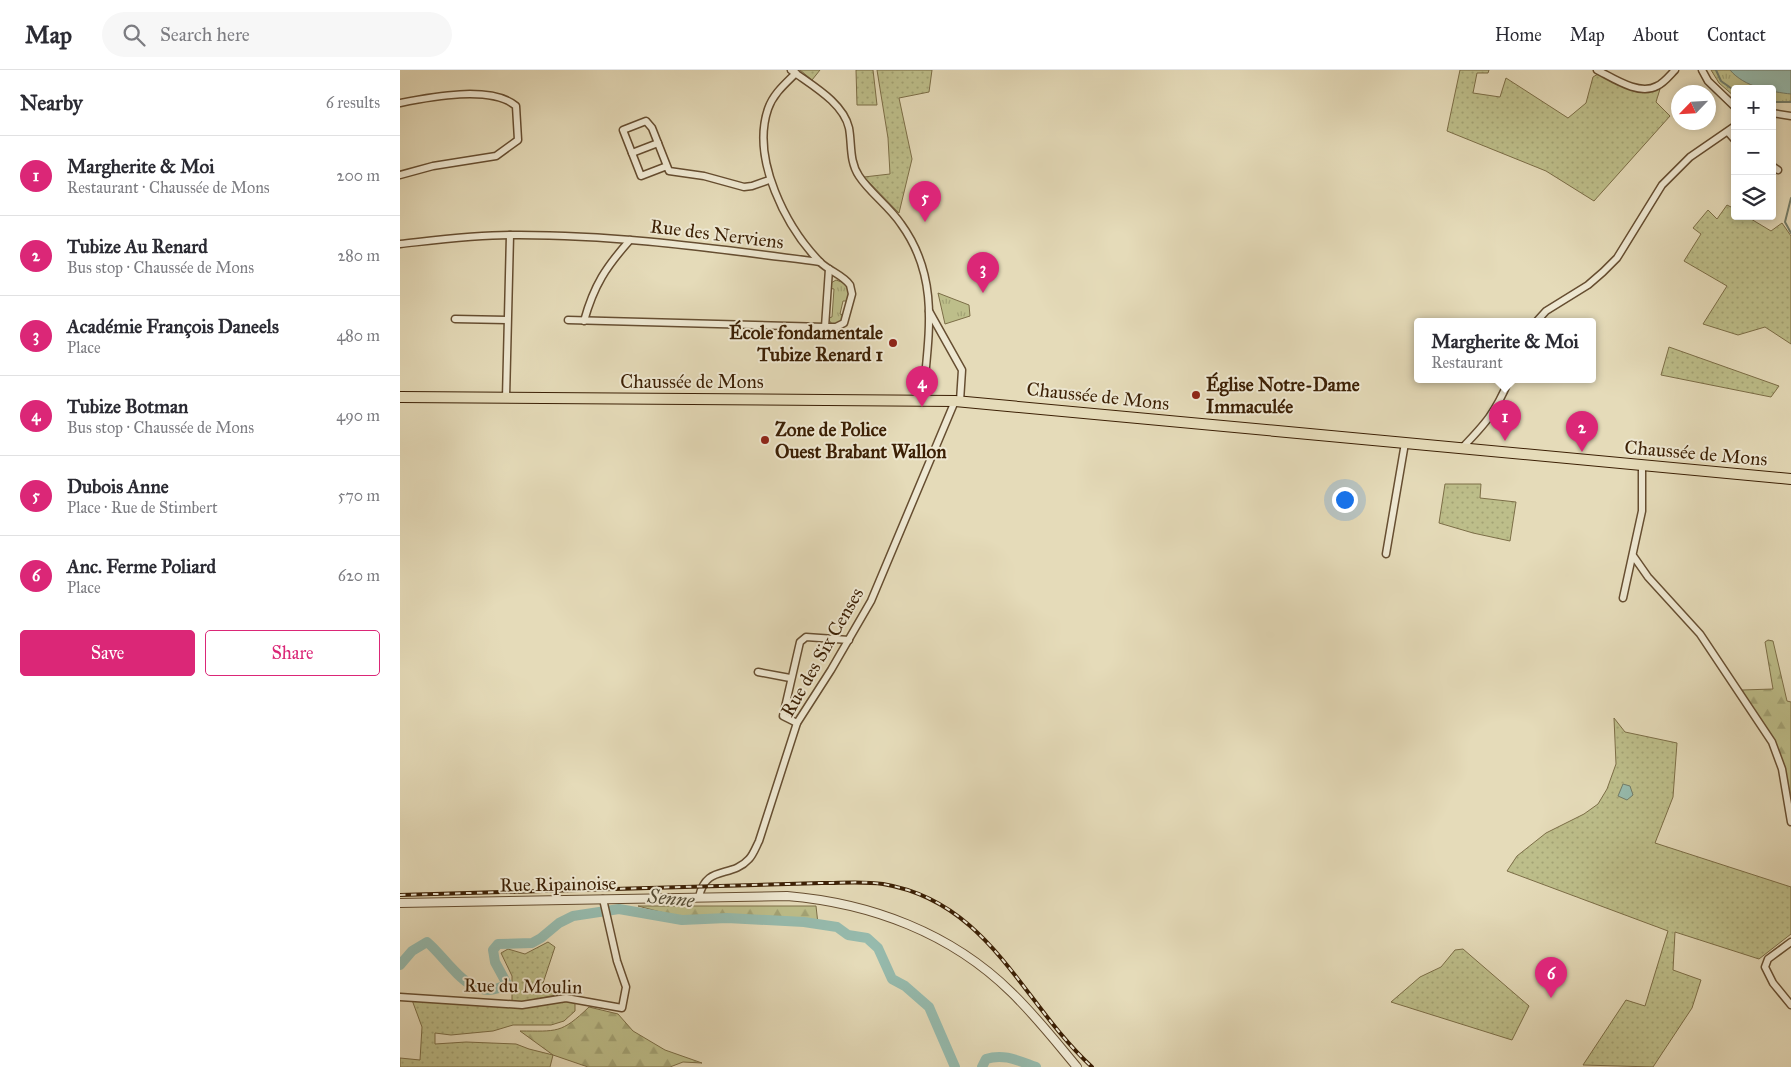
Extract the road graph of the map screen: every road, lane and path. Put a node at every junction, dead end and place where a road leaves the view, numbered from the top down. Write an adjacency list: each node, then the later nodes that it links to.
1 (1597, 70): 2 (street)
2 (1675, 70)
3 (1702, 70): 5 (street)
4 (794, 72): 16 (street); 22 (street)
5 (1731, 102)
6 (400, 103): 15 (street)
7 (1776, 114): 8 (street)
8 (1791, 116)
9 (1731, 129): 10 (street)
10 (1728, 132): 11 (street); 23 (street)
11 (1731, 135)
12 (658, 143): 13 (street); 13 (street); 14 (street)
13 (632, 153): 14 (street)
14 (667, 166): 16 (street)
15 (400, 175)
16 (770, 180): 20 (street)
17 (510, 234): 18 (street, Rue des Nerviens); 19 (street, Rue des Nerviens); 25 (street)
18 (630, 240): 20 (street, Rue des Nerviens); 27 (street)
19 (400, 244)
20 (820, 262): 21 (street)
21 (829, 269): 28 (street); 28 (street)
22 (928, 312): 32 (street); 33 (street, Rue des Six Censes)
23 (1540, 318)
24 (455, 319): 25 (street)
25 (507, 320): 31 (street)
26 (568, 320): 27 (street)
27 (584, 321): 28 (street)
28 (826, 327)
29 (1508, 383): 35 (street)
30 (400, 398): 31 (main road, Chaussée de Mons)
31 (506, 398): 32 (main road, Chaussée de Mons)
32 (923, 399): 33 (main road, Chaussée de Mons)
33 (958, 401): 34 (main road, Chaussée de Mons); 41 (street, Rue des Six Censes)
34 (1405, 443): 35 (main road, Chaussée de Mons); 38 (street)
35 (1462, 448): 36 (main road, Chaussée de Mons)
36 (1642, 465): 37 (main road, Chaussée de Mons); 39 (street)
37 (1791, 479)
38 (1386, 554)
39 (1634, 557): 40 (street); 45 (street)
40 (1623, 598)
41 (849, 640): 43 (street); 44 (street, Rue des Six Censes)
42 (758, 672): 43 (street)
43 (790, 678): 44 (street)
44 (797, 723): 46 (street, Rue des Six Censes)
45 (1791, 822)
46 (699, 897): 47 (street, Rue Ripainoise); 52 (street, Rue Ripainoise)
47 (604, 902): 48 (street, Rue Ripainoise); 50 (street, Rue du Moulin)
48 (400, 903)
49 (1791, 942): 51 (street)
50 (400, 997)
51 (1791, 1005)
52 (1077, 1067)

